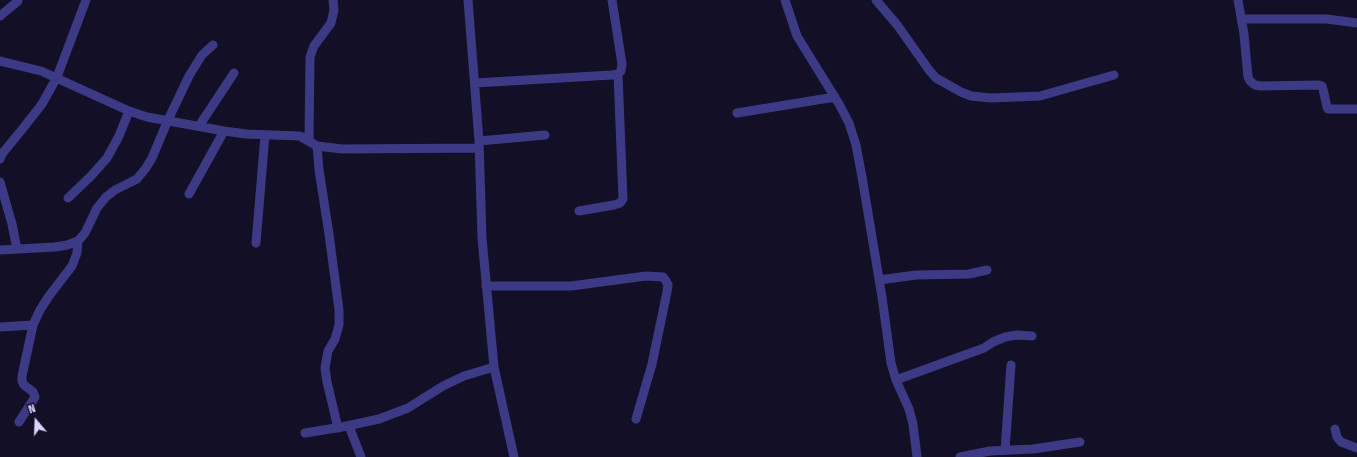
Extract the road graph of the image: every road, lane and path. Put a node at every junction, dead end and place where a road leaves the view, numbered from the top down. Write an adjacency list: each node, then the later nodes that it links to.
1 (86, 0): 17 (street)
2 (334, 0): 28 (street)
3 (468, 0): 18 (street)
4 (612, 0): 15 (street)
5 (785, 0): 19 (street)
6 (876, 0): 16 (street)
7 (1238, 0): 10 (street)
8 (18, 1): 9 (street)
9 (0, 16)
10 (1241, 19): 11 (street); 20 (street)
11 (1357, 23)
12 (213, 45): 23 (street)
13 (0, 60): 17 (street)
14 (234, 73): 24 (street)
15 (618, 74): 18 (street); 35 (street)
16 (1114, 75)
17 (57, 77): 21 (street); 31 (street)
18 (475, 83): 29 (street)
19 (835, 97): 22 (street); 41 (street)
20 (1357, 109)
21 (129, 111): 23 (street); 34 (street)
22 (737, 113)
23 (168, 120): 24 (street); 36 (street)
24 (199, 126): 25 (street)
25 (224, 131): 26 (street); 33 (street)
26 (265, 135): 28 (street); 37 (street)
27 (545, 135): 29 (street)
28 (309, 140): 30 (street)
29 (479, 145): 30 (street); 42 (street)
30 (317, 146): 52 (street)
31 (0, 159)
32 (0, 182): 38 (street)
33 (189, 194)
34 (68, 198)
35 (579, 211)
36 (78, 241): 38 (street); 43 (street)
37 (256, 243)
38 (17, 249): 39 (street)
39 (0, 250)
40 (987, 270): 41 (street)
41 (879, 280): 48 (street)
42 (486, 286): 47 (street); 49 (street)
43 (33, 325): 44 (street); 50 (street)
44 (0, 327)
45 (1032, 336): 48 (street)
46 (1011, 365): 57 (street)
47 (494, 367): 51 (street); 59 (street)
48 (896, 380): 60 (street)
49 (636, 419)
50 (19, 422)
51 (349, 426): 52 (street); 58 (street)
52 (338, 428): 54 (street)
53 (1335, 429): 56 (street)
54 (305, 433)
55 (1080, 442): 57 (street)
56 (1357, 448)
57 (1005, 450): 61 (street)
58 (361, 457)
59 (514, 457)
60 (917, 457)
61 (960, 457)

